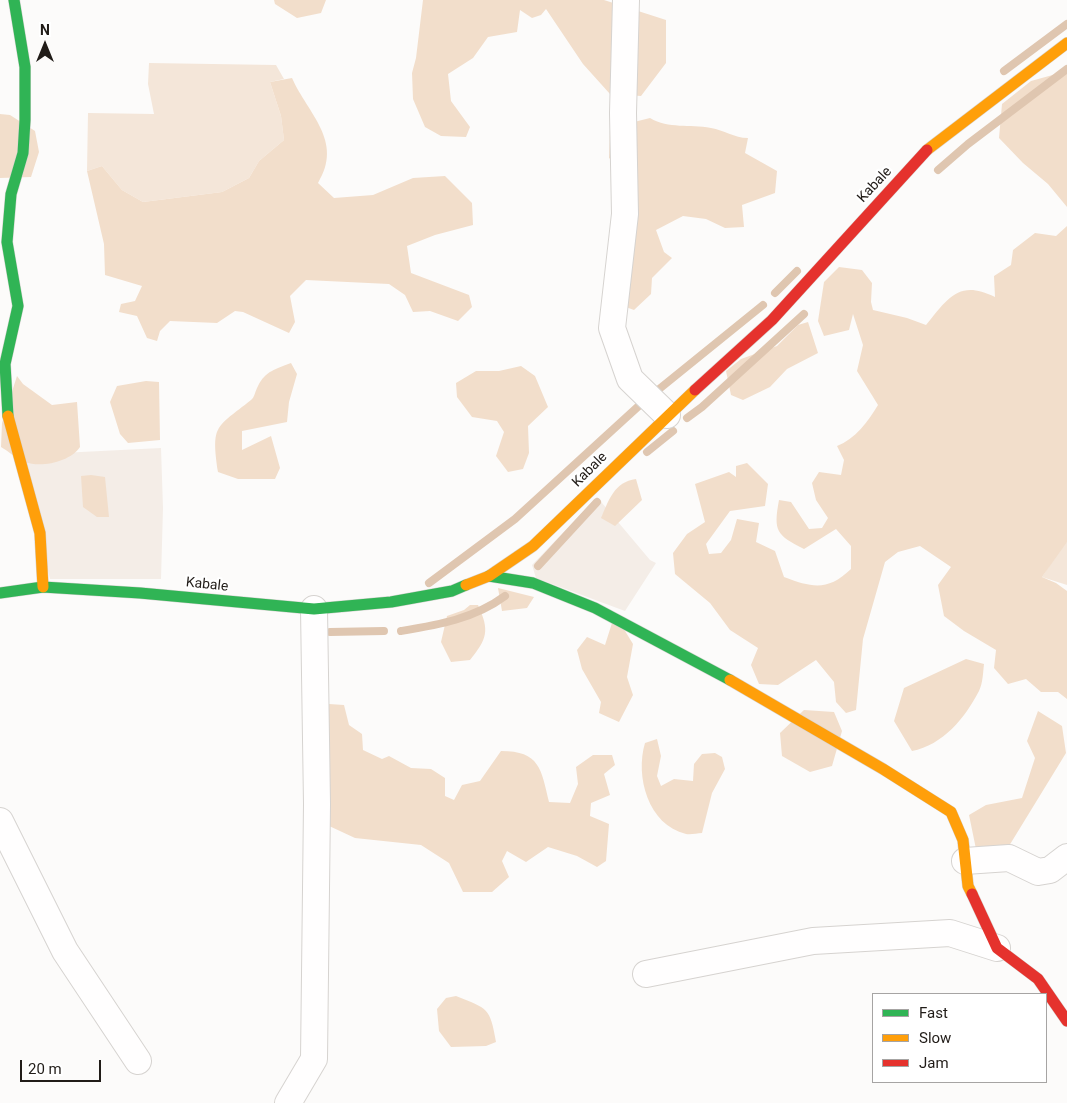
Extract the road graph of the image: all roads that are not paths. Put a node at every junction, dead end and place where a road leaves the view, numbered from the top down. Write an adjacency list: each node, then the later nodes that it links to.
1 (14, 0): 4 (street)
2 (626, 0): 5 (street)
3 (1067, 43): 5 (street, Kabale)
4 (6, 193): 7 (street)
5 (667, 415): 6 (street, Kabale)
6 (489, 576): 9 (street, Kabale); 12 (street)
7 (43, 587): 8 (street, Kabale); 9 (street, Kabale)
8 (0, 593)
9 (314, 609): 17 (street)
10 (0, 821): 16 (street)
11 (1067, 857): 12 (street)
12 (965, 861): 13 (street)
13 (997, 948): 14 (street); 15 (street)
14 (646, 974)
15 (1067, 1021)
16 (138, 1061)
17 (288, 1103)

